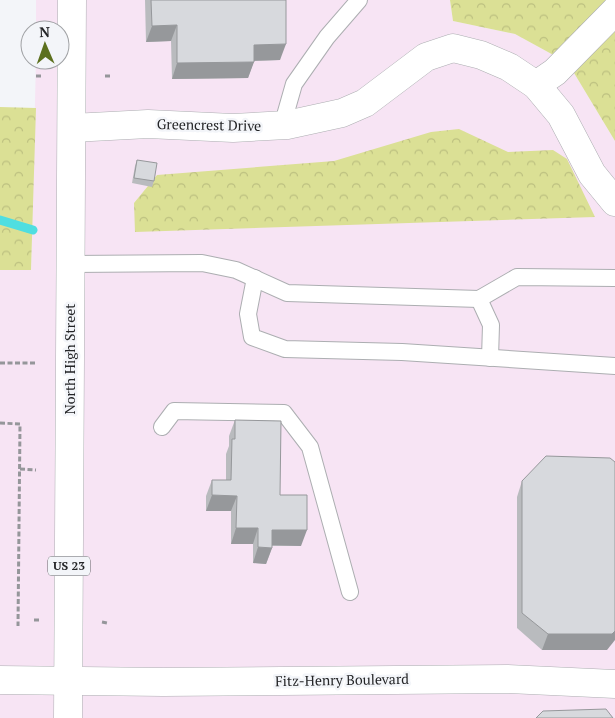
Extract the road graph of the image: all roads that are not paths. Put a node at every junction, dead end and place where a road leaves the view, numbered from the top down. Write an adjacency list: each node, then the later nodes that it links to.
1 (72, 0): 8 (street, North High Street / US 23)
2 (350, 0): 5 (lane)
3 (359, 0): 5 (lane)
4 (615, 11): 6 (street)
5 (332, 32): 7 (lane)
6 (536, 85): 7 (street, Greencrest Drive); 9 (street, Greencrest Drive)
7 (282, 126): 8 (street, Greencrest Drive)
8 (72, 128): 10 (street, North High Street / US 23)
9 (615, 202)
10 (71, 264): 11 (lane); 19 (street, North High Street / US 23)
11 (255, 278): 13 (lane); 14 (lane)
12 (615, 278): 13 (lane)
13 (479, 299): 14 (lane)
14 (490, 358): 15 (lane)
15 (615, 366)
16 (162, 427): 17 (lane)
17 (350, 592)
18 (0, 680): 19 (street, Fitz-Henry Boulevard)
19 (69, 681): 20 (street, Fitz-Henry Boulevard); 21 (street, North High Street / US 23)
20 (615, 684)
21 (68, 718)

